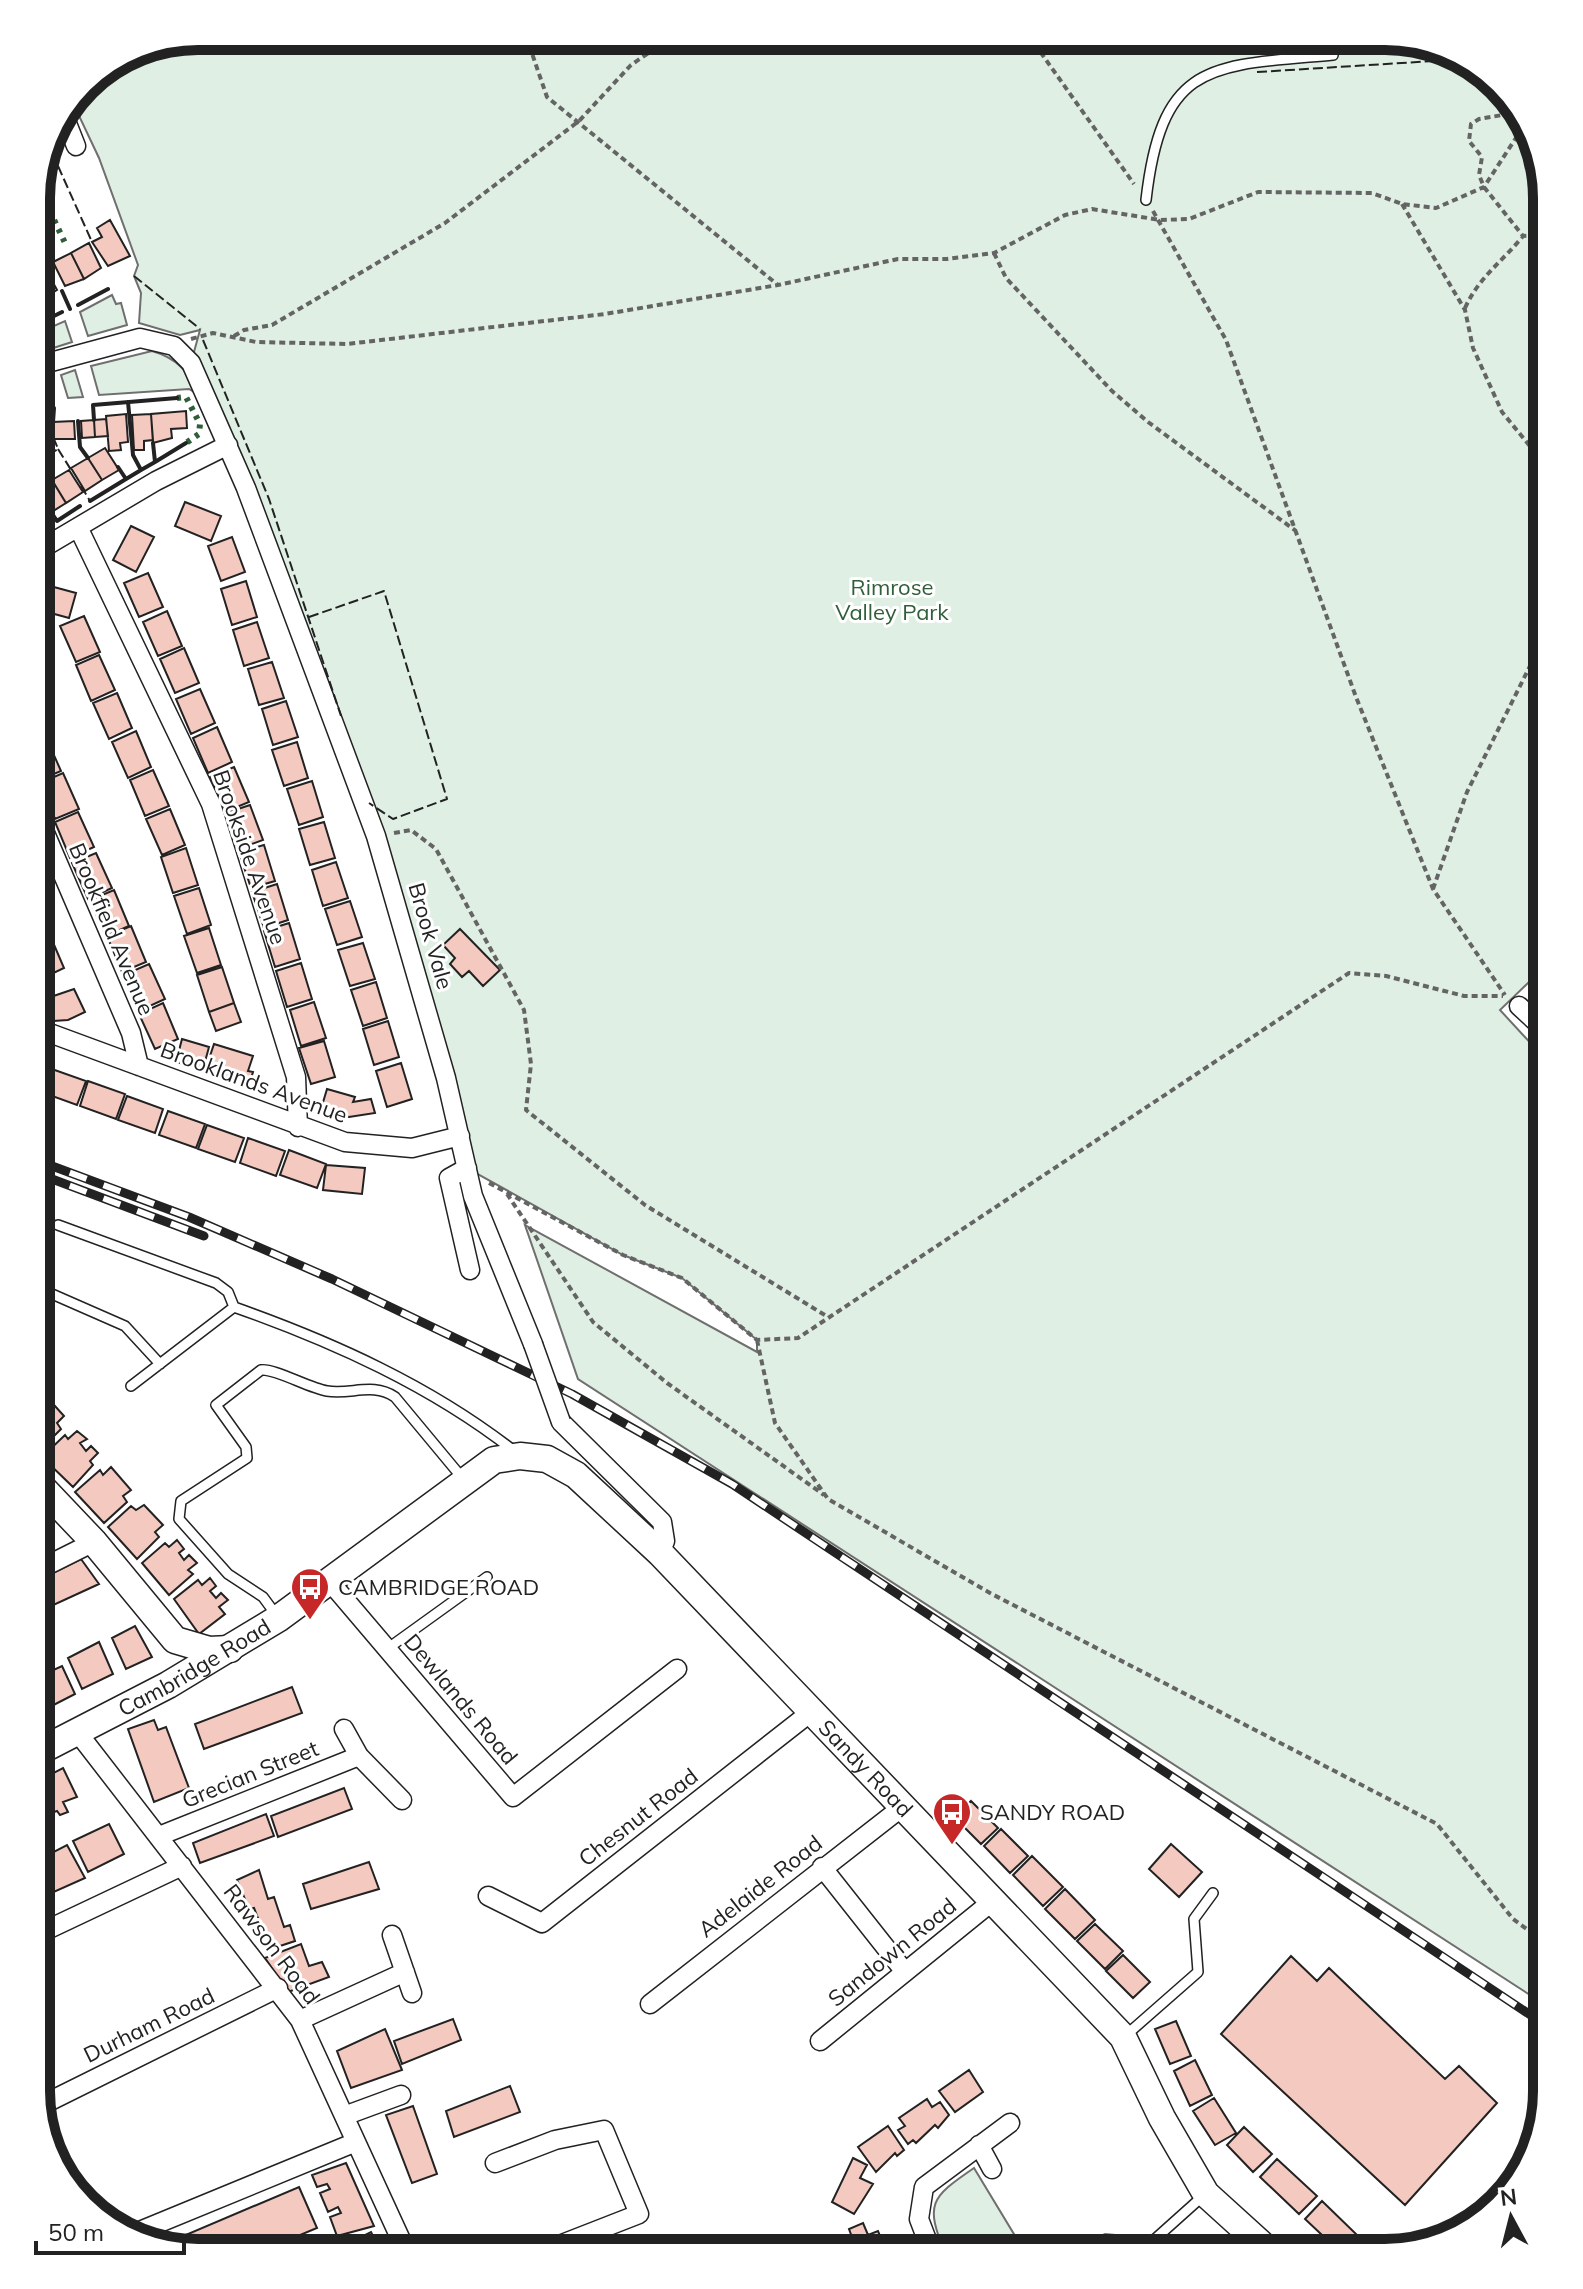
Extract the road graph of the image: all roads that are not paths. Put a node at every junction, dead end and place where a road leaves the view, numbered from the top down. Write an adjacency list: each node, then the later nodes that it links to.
1 (1333, 50): 4 (lane)
2 (69, 127): 3 (street)
3 (76, 146)
4 (1146, 200)
5 (50, 362): 6 (street, Brook Vale)
6 (228, 445): 7 (street); 15 (street, Brook Vale)
7 (78, 527): 8 (street); 14 (street, Brookside Avenue)
8 (50, 544)
9 (50, 845): 13 (street, Brookfield Avenue)
10 (1519, 1006): 11 (street)
11 (1533, 1019)
12 (50, 1033): 13 (street, Brooklands Avenue)
13 (139, 1066): 14 (street, Brooklands Avenue)
14 (298, 1127): 15 (street, Brooklands Avenue)
15 (460, 1136): 16 (street, Brook Vale)
16 (467, 1168): 18 (street); 28 (street, Brook Vale, bridge)
17 (58, 1225): 20 (lane)
18 (470, 1270)
19 (50, 1293): 21 (lane)
20 (234, 1307): 21 (lane); 23 (lane)
21 (160, 1364): 22 (lane)
22 (131, 1386)
23 (520, 1456): 24 (main road, Cambridge Road); 25 (main road, Cambridge Road)
24 (547, 1459): 28 (main road, Sandy Road)
25 (465, 1482): 31 (main road, Cambridge Road); 32 (lane)
26 (50, 1496): 27 (main road)
27 (94, 1542): 29 (street); 33 (main road)
28 (660, 1553): 38 (main road, Sandy Road)
29 (50, 1564)
30 (487, 1577): 35 (lane)
31 (331, 1583): 32 (main road, Cambridge Road); 35 (street, Dewlands Road)
32 (279, 1618): 34 (main road, Cambridge Road)
33 (175, 1640): 34 (main road); 37 (main road)
34 (230, 1649): 37 (main road, Cambridge Road)
35 (387, 1649): 36 (street, Dewlands Road)
36 (677, 1669)
37 (168, 1685): 40 (main road, Cambridge Road)
38 (811, 1712): 44 (main road, Sandy Road); 49 (street, Chesnut Road)
39 (344, 1729): 42 (street, Grecian Street)
40 (78, 1733): 41 (main road, Cambridge Road); 45 (street, Rawson Road)
41 (50, 1746)
42 (359, 1756): 43 (street, Grecian Street); 45 (street, Grecian Street)
43 (402, 1800)
44 (901, 1808): 47 (street, Adelaide Road); 50 (main road, Sandy Road)
45 (159, 1836): 46 (street, Rawson Road)
46 (182, 1866): 51 (street); 55 (street, Rawson Road)
47 (822, 1867): 54 (street); 57 (street, Adelaide Road)
48 (1213, 1893): 59 (lane)
49 (488, 1896)
50 (994, 1900): 54 (street, Sandown Road); 59 (main road, Sandy Road)
51 (50, 1928)
52 (392, 1935): 53 (street)
53 (405, 1972): 56 (street); 58 (street)
54 (905, 1972): 60 (street, Sandown Road)
55 (278, 1988): 58 (street, Rawson Road); 62 (street, Durham Road)
56 (412, 1993)
57 (650, 2004)
58 (300, 2020): 63 (street, Rawson Road)
59 (1123, 2037): 69 (main road, Sandy Road)
60 (820, 2041)
61 (401, 2095): 63 (street)
62 (51, 2101)
63 (344, 2116): 65 (street, Rawson Road)
64 (1010, 2123): 66 (street)
65 (356, 2142): 70 (street); 71 (street, Rawson Road)
66 (979, 2145): 68 (street); 73 (street)
67 (495, 2163): 72 (street)
68 (992, 2169)
69 (1206, 2194): 74 (lane); 75 (main road, Sandy Road)
70 (145, 2229)
71 (401, 2239)
72 (575, 2239)
73 (927, 2239)
74 (1155, 2239)
75 (1256, 2239)

